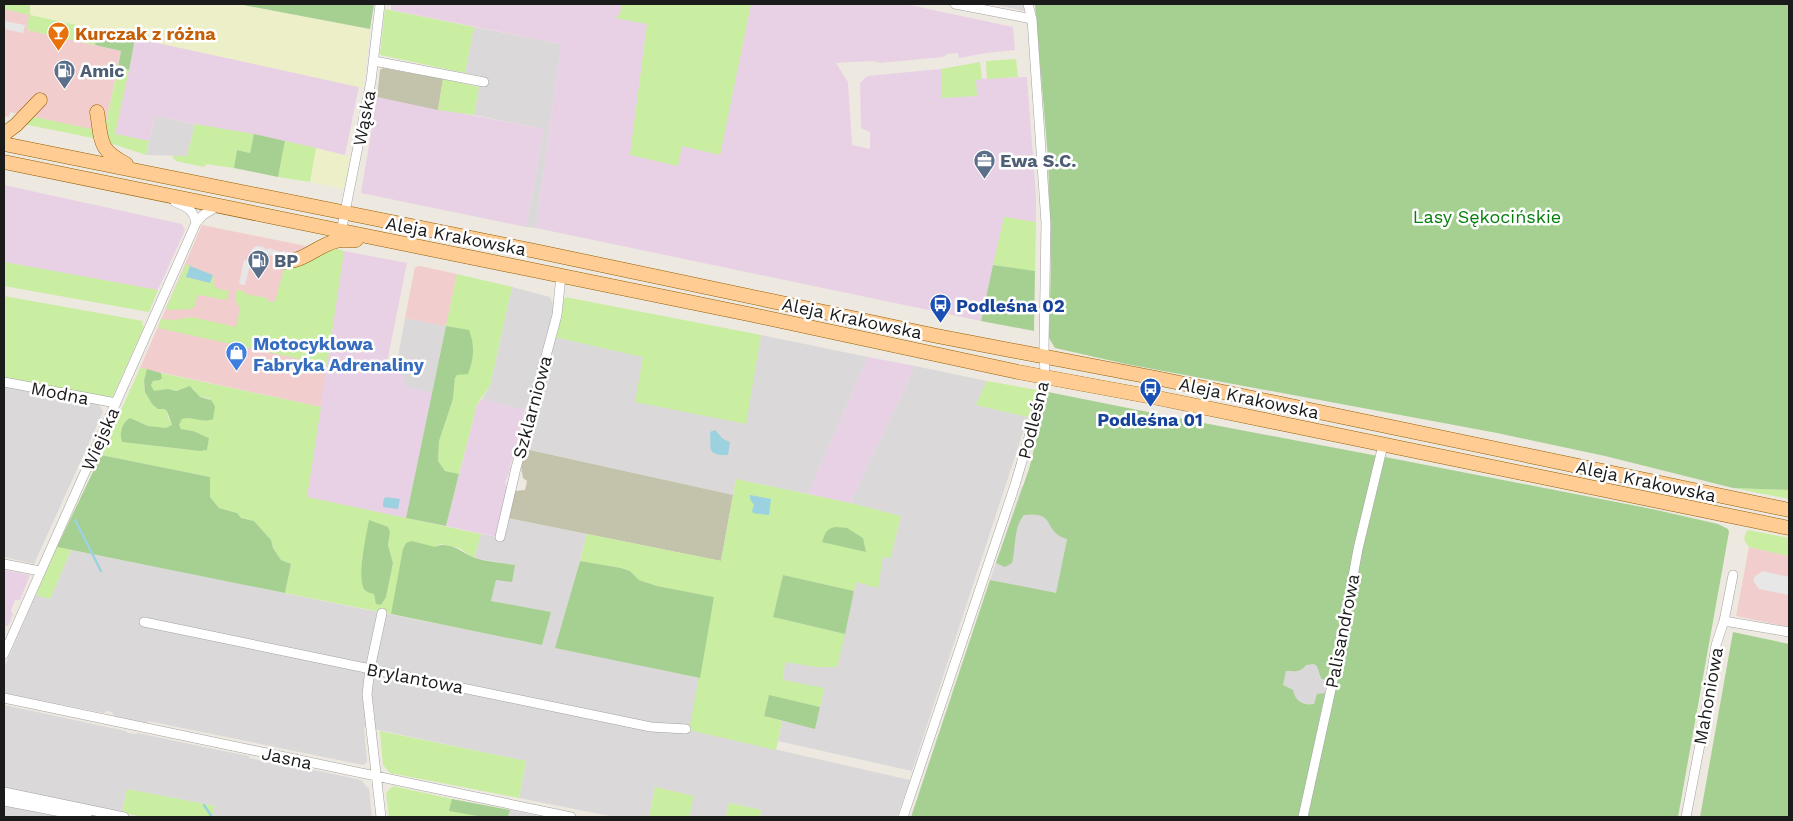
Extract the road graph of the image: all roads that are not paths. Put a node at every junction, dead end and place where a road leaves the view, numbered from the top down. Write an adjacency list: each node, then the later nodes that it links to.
1 (380, 4): 5 (street, Wąska)
2 (955, 4): 4 (street)
3 (1028, 4): 4 (street, Podleśna)
4 (1032, 19): 21 (street, Podleśna)
5 (374, 61): 6 (street); 15 (street, Wąska)
6 (484, 82)
7 (40, 100): 9 (main road)
8 (97, 112): 12 (main road)
9 (4, 134)
10 (4, 144): 12 (main road, Aleja Krakowska)
11 (4, 162): 13 (main road, Aleja Krakowska)
12 (142, 172): 15 (main road, Aleja Krakowska)
13 (150, 192): 14 (main road, Aleja Krakowska); 16 (street)
14 (218, 206): 16 (street, Wiejska); 17 (main road, Aleja Krakowska)
15 (345, 214): 17 (street, Wąska); 21 (main road, Aleja Krakowska)
16 (196, 223): 24 (street, Wiejska)
17 (342, 232): 18 (main road, Aleja Krakowska)
18 (380, 239): 19 (main road); 20 (main road, Aleja Krakowska)
19 (281, 262)
20 (561, 276): 22 (main road, Aleja Krakowska); 28 (street, Szklarniowa)
21 (1044, 355): 22 (street, Podleśna); 26 (main road, Aleja Krakowska)
22 (1045, 377): 25 (main road, Aleja Krakowska); 47 (street, Podleśna)
23 (4, 382): 24 (street, Modna)
24 (116, 403): 30 (street, Wiejska)
25 (1383, 445): 27 (main road, Aleja Krakowska); 48 (street, Palisandrowa)
26 (1789, 510)
27 (1789, 528)
28 (500, 538)
29 (4, 564): 30 (street)
30 (40, 572): 36 (street, Wiejska)
31 (1733, 575): 33 (street, Mahoniowa)
32 (382, 613): 37 (street)
33 (1724, 621): 35 (street); 49 (street, Mahoniowa)
34 (144, 622): 37 (street, Brylantowa)
35 (1789, 632)
36 (4, 654)
37 (370, 669): 39 (street, Brylantowa); 40 (street)
38 (4, 698): 40 (street, Jasna)
39 (686, 729)
40 (376, 778): 45 (street); 46 (street, Jasna)
41 (4, 792): 44 (street)
42 (4, 801): 43 (street)
43 (87, 817)
44 (124, 817)
45 (381, 817)
46 (571, 817)
47 (903, 817)
48 (1303, 817)
49 (1686, 817)

